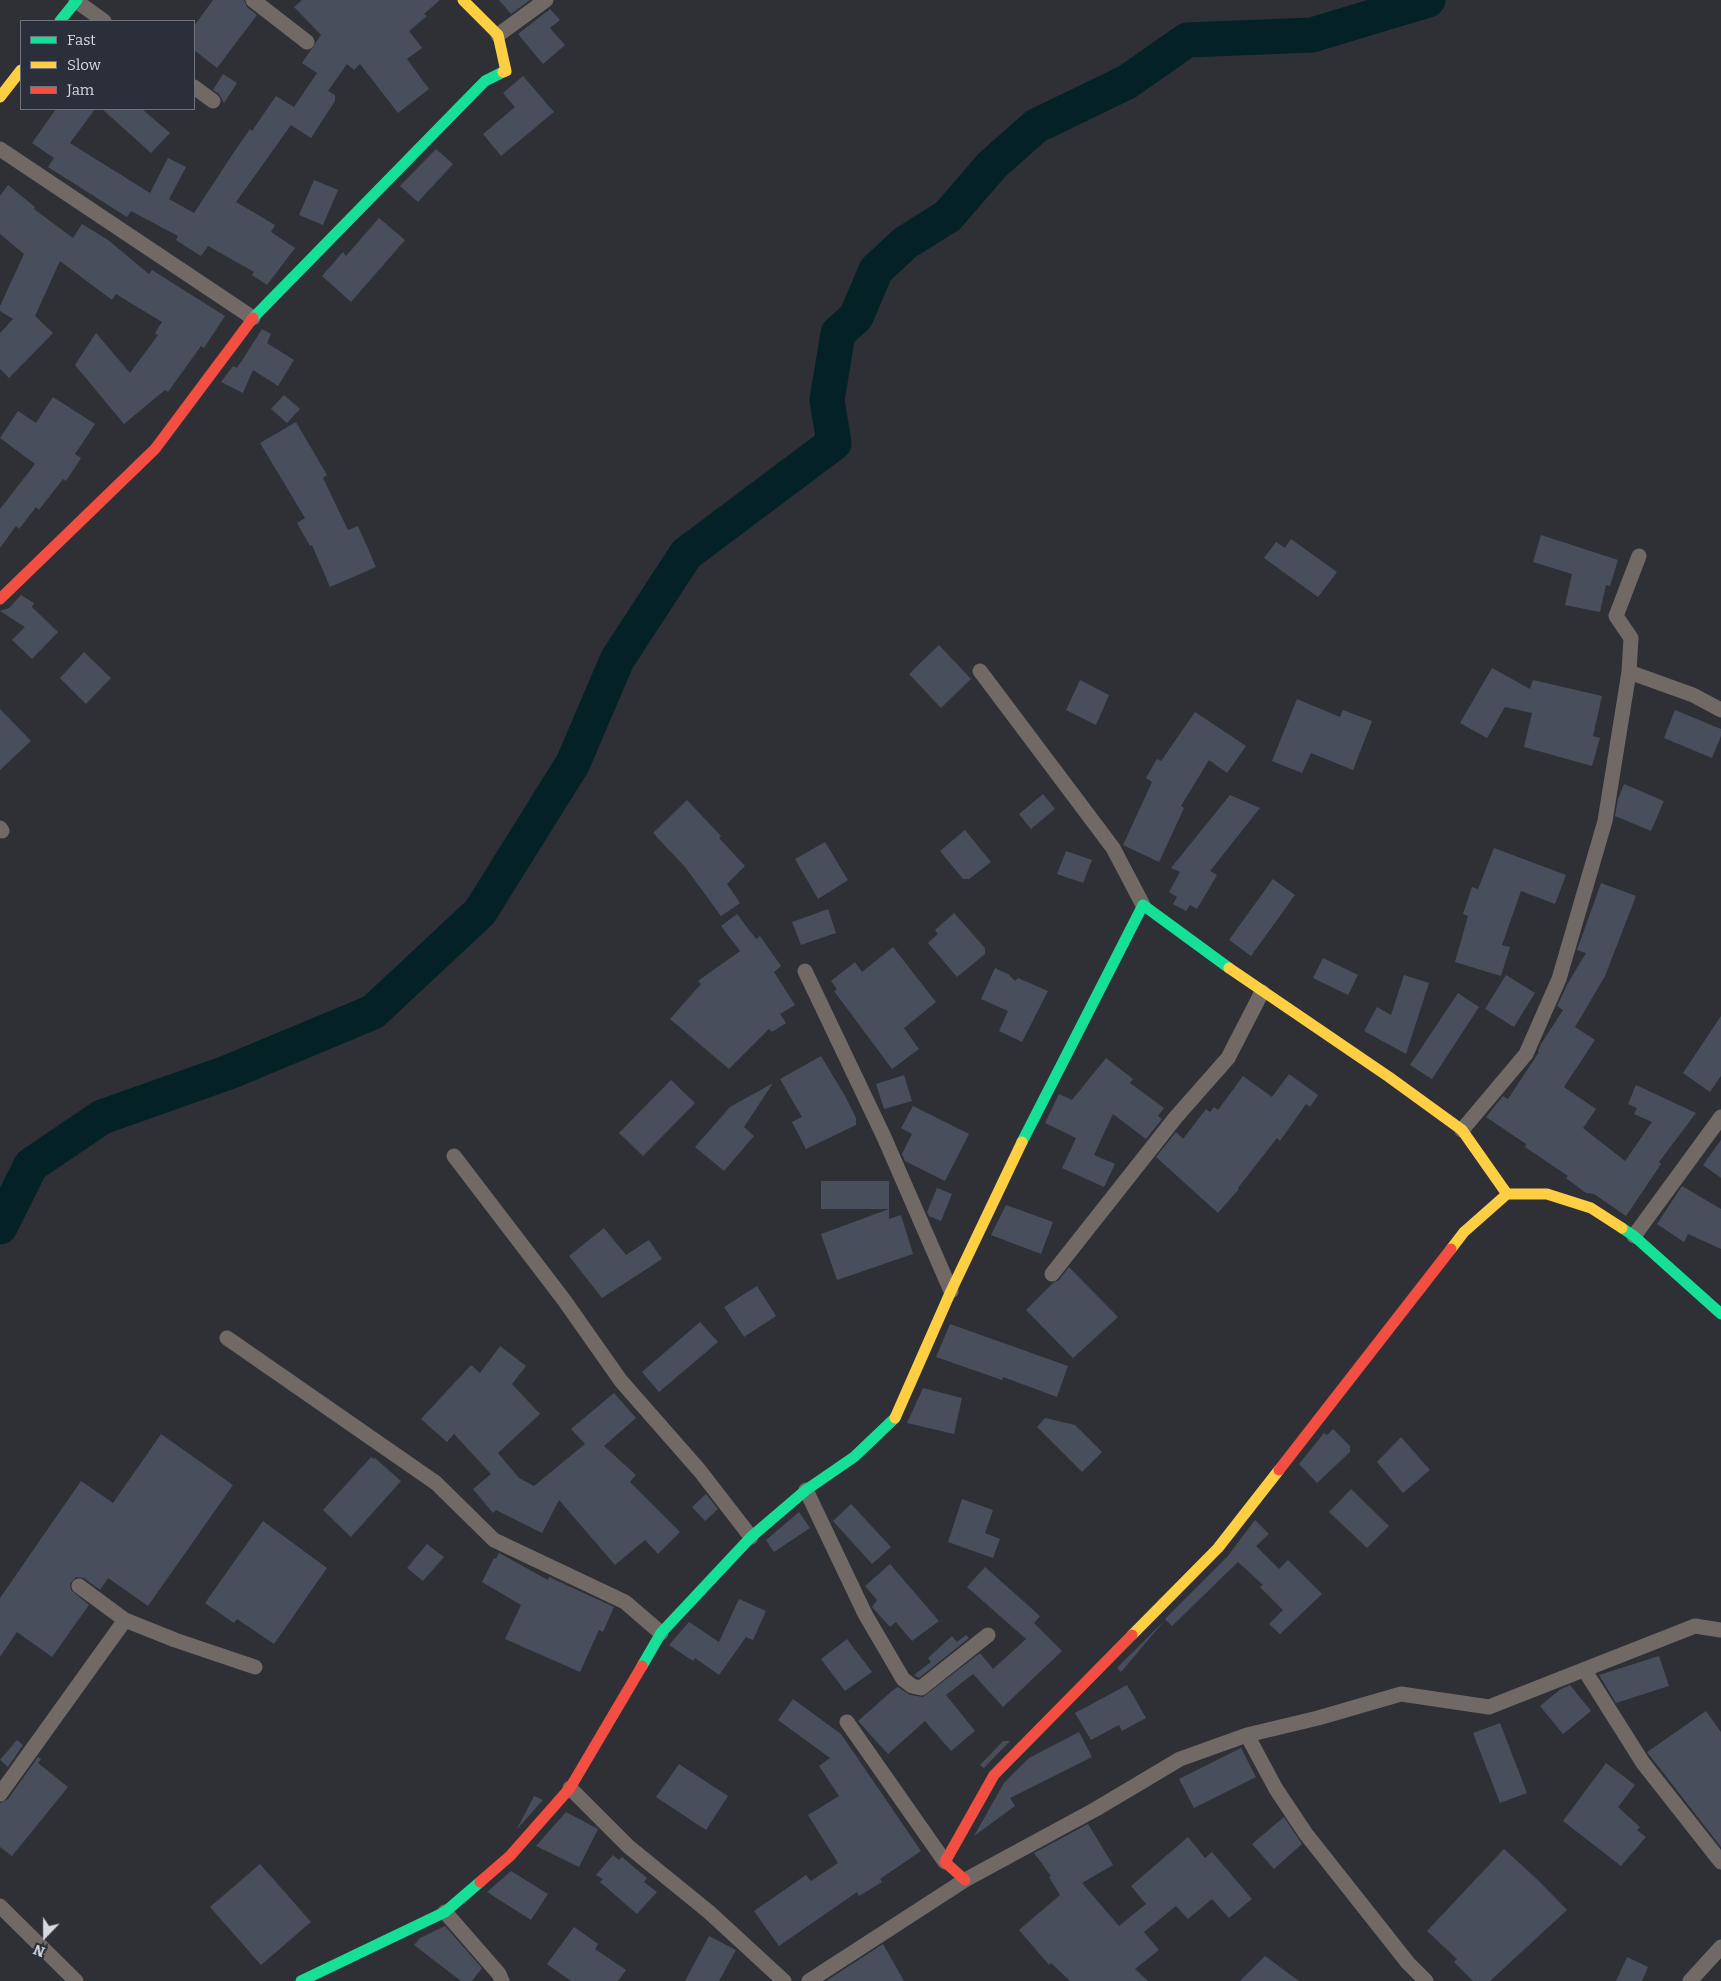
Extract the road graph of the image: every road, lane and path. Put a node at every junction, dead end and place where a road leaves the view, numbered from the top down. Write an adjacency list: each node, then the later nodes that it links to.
1 (253, 0): 8 (street)
2 (462, 0): 7 (street)
3 (546, 0): 7 (street)
4 (76, 1): 5 (street); 6 (street)
5 (61, 20)
6 (103, 20)
7 (498, 35): 14 (street)
8 (307, 42)
9 (20, 71): 11 (street)
10 (195, 88): 12 (street)
11 (0, 97)
12 (213, 101)
13 (0, 149): 14 (street)
14 (253, 318): 16 (street)
15 (1639, 556): 18 (street)
16 (0, 599)
17 (980, 671): 20 (street)
18 (1629, 672): 19 (street); 24 (street)
19 (1721, 710)
20 (1143, 905): 22 (street); 29 (street)
21 (805, 970): 29 (street)
22 (1262, 992): 24 (street); 28 (street)
23 (1721, 1117): 27 (street)
24 (1462, 1130): 26 (street)
25 (454, 1156): 33 (street)
26 (1507, 1194): 27 (street); 45 (street)
27 (1634, 1236): 30 (street)
28 (1052, 1274)
29 (951, 1291): 32 (street)
30 (1721, 1314)
31 (228, 1338): 37 (street)
32 (806, 1490): 33 (street); 38 (street)
33 (751, 1537): 37 (street)
34 (79, 1586): 35 (street)
35 (125, 1620): 39 (street); 44 (street)
36 (1721, 1630): 40 (street)
37 (661, 1632): 43 (street)
38 (988, 1635)
39 (255, 1667)
40 (1586, 1671): 42 (street); 46 (street)
41 (847, 1722): 45 (street)
42 (1247, 1735): 47 (street); 56 (street)
43 (570, 1788): 49 (street); 54 (street)
44 (0, 1794)
45 (945, 1862): 47 (street)
46 (1721, 1862)
47 (965, 1880): 55 (street)
48 (0, 1906): 51 (street)
49 (445, 1912): 52 (street); 53 (street)
50 (1721, 1947): 57 (street)
51 (76, 1981)
52 (301, 1981)
53 (502, 1981)
54 (784, 1981)
55 (809, 1981)
56 (1426, 1981)
57 (1690, 1981)

